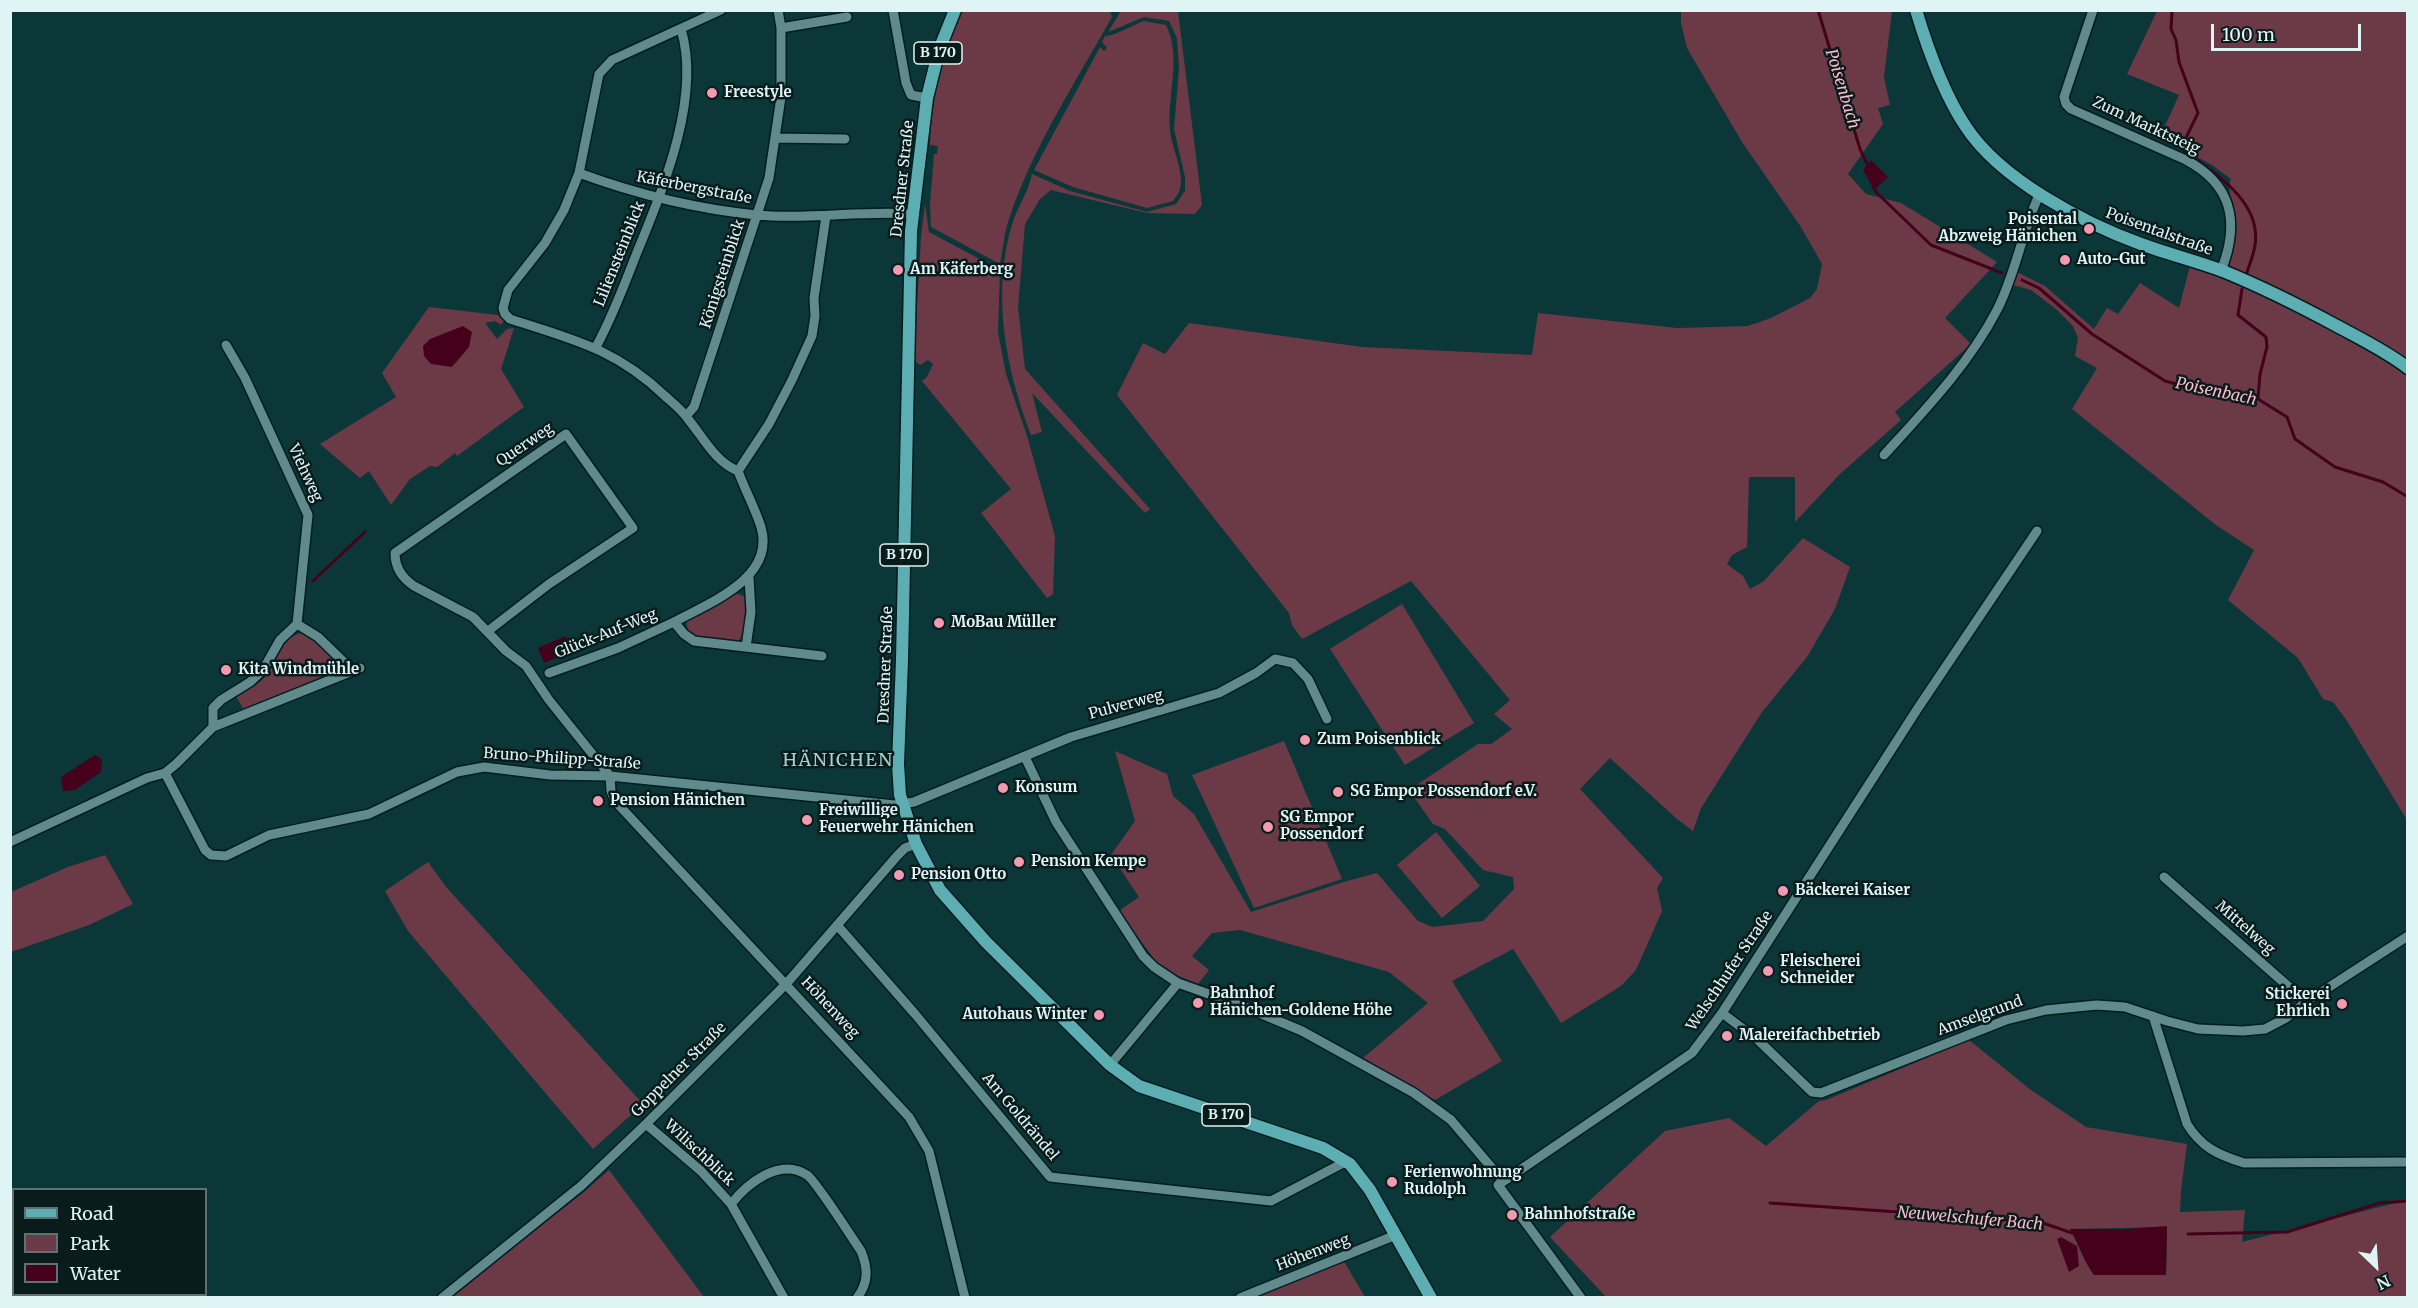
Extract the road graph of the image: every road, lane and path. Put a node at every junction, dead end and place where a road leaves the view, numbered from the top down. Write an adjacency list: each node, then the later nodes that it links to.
1 (721, 10): 9 (street)
2 (778, 10): 8 (street, Königsteinblick)
3 (893, 10): 10 (street)
4 (956, 10): 10 (main road, Dresdner Straße / B 170)
5 (1916, 10): 14 (main road, Poisentalstraße)
6 (2093, 10): 19 (street, Zum Marktsteig)
7 (847, 17): 8 (street)
8 (781, 28): 11 (street, Königsteinblick)
9 (681, 29): 13 (street); 15 (street, Liliensteinblick)
10 (927, 98): 16 (main road, Dresdner Straße / B 170)
11 (776, 138): 12 (street); 17 (street, Königsteinblick)
12 (845, 139)
13 (579, 173): 15 (street, Käferbergstraße); 21 (street)
14 (2040, 193): 19 (main road, Poisentalstraße); 24 (street)
15 (660, 197): 17 (street, Käferbergstraße); 21 (street, Liliensteinblick)
16 (913, 214): 18 (street, Käferbergstraße); 39 (main road, Dresdner Straße / B 170)
17 (758, 215): 18 (street, Käferbergstraße); 23 (street, Königsteinblick)
18 (826, 216): 25 (street)
19 (2221, 271): 22 (main road, Poisentalstraße)
20 (226, 345): 29 (street, Viehweg)
21 (596, 347): 23 (street)
22 (2408, 368)
23 (686, 416): 25 (street)
24 (1884, 454)
25 (738, 471): 27 (street)
26 (2037, 531): 48 (street, Welschhufer Straße)
27 (749, 577): 28 (street, Glück-Auf-Weg); 31 (street)
28 (674, 622): 31 (street, Glück-Auf-Weg); 33 (street, Glück-Auf-Weg)
29 (297, 624): 35 (street); 35 (street)
30 (488, 631): 30 (street, Querweg); 38 (street, Querweg)
31 (746, 647): 32 (street, Glück-Auf-Weg)
32 (822, 656)
33 (549, 673)
34 (1327, 719): 36 (street, Pulverweg)
35 (213, 727): 37 (street)
36 (1025, 757): 39 (street, Pulverweg); 46 (street)
37 (165, 773): 38 (street, Bruno-Philipp-Straße); 40 (street)
38 (610, 776): 39 (street, Bruno-Philipp-Straße); 45 (street, Höhenweg)
39 (903, 804): 41 (main road, Dresdner Straße / B 170)
40 (10, 842)
41 (916, 844): 43 (street, Goppelner Straße); 50 (main road, Dresdner Straße / B 170)
42 (2164, 877): 47 (street, Mittelweg)
43 (837, 925): 45 (street, Goppelner Straße); 52 (street, Am Goldrändel)
44 (2408, 936): 47 (street)
45 (787, 983): 51 (street, Goppelner Straße); 60 (street, Höhenweg)
46 (1178, 983): 50 (street); 54 (street)
47 (2306, 1002): 49 (street)
48 (1722, 1014): 49 (street, Amselgrund); 54 (street, Welschhufer Straße)
49 (2152, 1016): 53 (street)
50 (1110, 1065): 52 (main road, Dresdner Straße / B 170)
51 (646, 1124): 55 (street, Wilischblick); 57 (street, Goppelner Straße)
52 (1345, 1162): 56 (main road, B 170)
53 (2408, 1162)
54 (1503, 1181): 63 (street)
55 (731, 1204): 58 (street, Wilischblick); 59 (street, Wilischblick)
56 (1396, 1235): 61 (street, Höhenweg); 62 (main road, B 170)
57 (442, 1298)
58 (784, 1298)
59 (857, 1298)
60 (965, 1298)
61 (1240, 1298)
62 (1431, 1298)
63 (1581, 1298)

